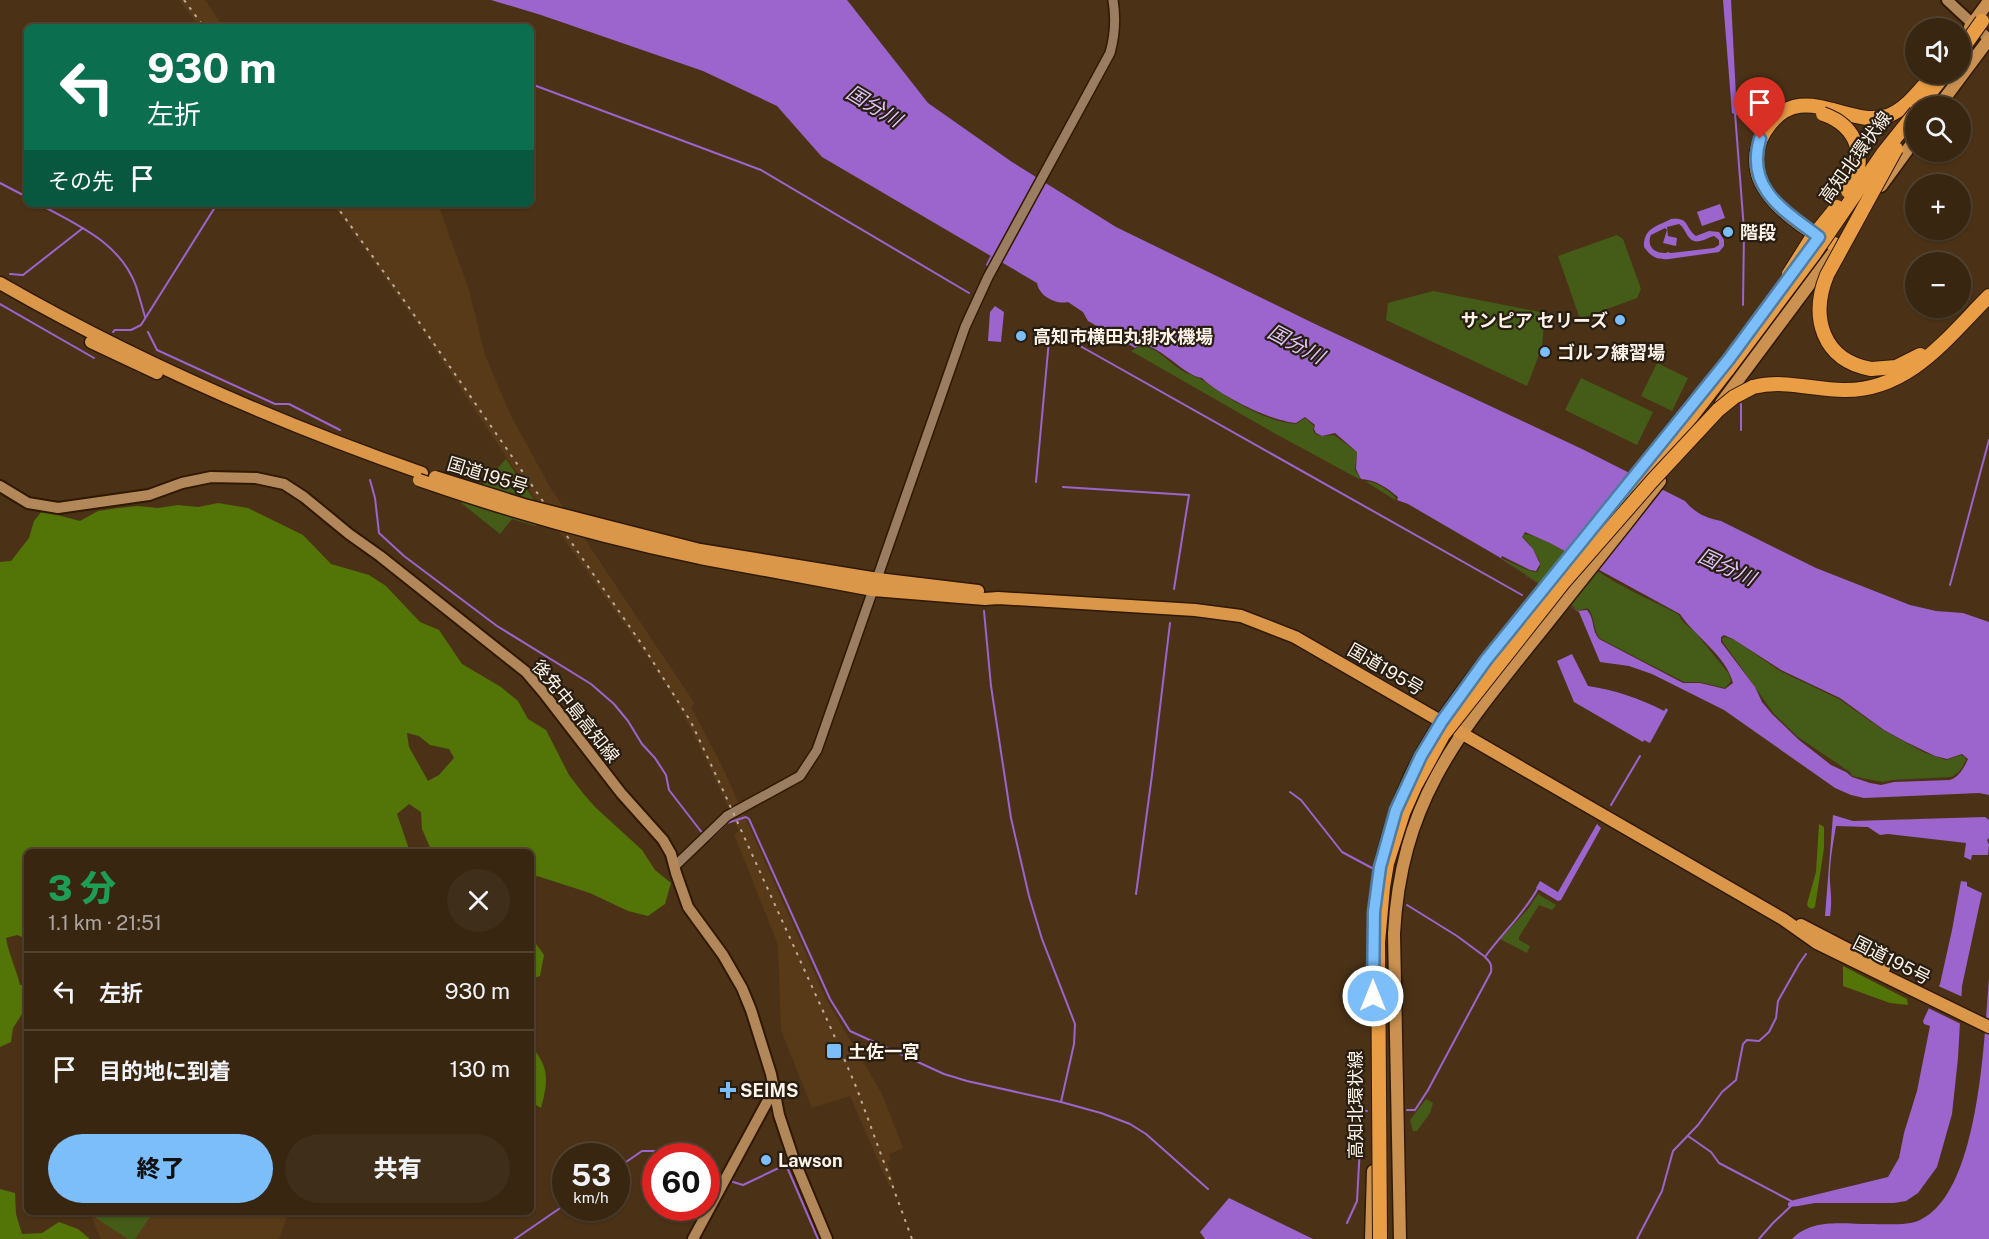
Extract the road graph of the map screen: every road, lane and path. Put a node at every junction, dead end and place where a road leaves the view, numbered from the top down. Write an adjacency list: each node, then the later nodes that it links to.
1 (1113, 0): 25 (street)
2 (1947, 0): 4 (main road)
3 (1989, 1): 4 (main road)
4 (1981, 19): 5 (highway, bridge); 6 (main road)
5 (1971, 35)
6 (1989, 39): 11 (main road)
7 (1925, 84): 12 (highway)
8 (1928, 84): 16 (main road, 高知北環状線)
9 (1937, 84): 10 (highway)
10 (1927, 96)
11 (1946, 96)
12 (1824, 110): 16 (highway); 22 (highway, bridge)
13 (1905, 126): 22 (highway, bridge)
14 (1905, 137): 19 (highway, bridge)
15 (1905, 153): 17 (main road, 高知北環状線)
16 (1821, 234): 17 (highway); 26 (main road, 高知北環状線)
17 (1838, 246): 26 (main road, 高知北環状線)
18 (0, 283): 23 (highway, 国道195号)
19 (1989, 287)
20 (0, 291): 23 (highway, 国道195号)
21 (1989, 296): 26 (highway, bridge)
22 (1728, 369): 26 (highway, bridge)
23 (421, 476): 25 (highway, 国道195号, bridge)
24 (0, 486): 29 (main road, 後免中島高知線)
25 (875, 584): 27 (highway, 国道195号); 29 (street)
26 (1552, 603): 27 (main road, 高知北環状線); 28 (main road, 高知北環状線); 37 (highway, bridge)
27 (1442, 721): 28 (highway, 国道195号); 36 (main road, 高知北環状線)
28 (1461, 733): 30 (highway, 国道195号); 38 (main road, 高知北環状線)
29 (675, 866): 33 (main road, 後免中島高知線)
30 (1924, 992): 31 (highway, 国道195号); 32 (highway, 国道195号)
31 (1989, 1019)
32 (1989, 1027)
33 (774, 1089): 34 (main road); 35 (main road, 後免中島高知線)
34 (693, 1239)
35 (827, 1239)
36 (1371, 1239)
37 (1380, 1239)
38 (1400, 1239)

